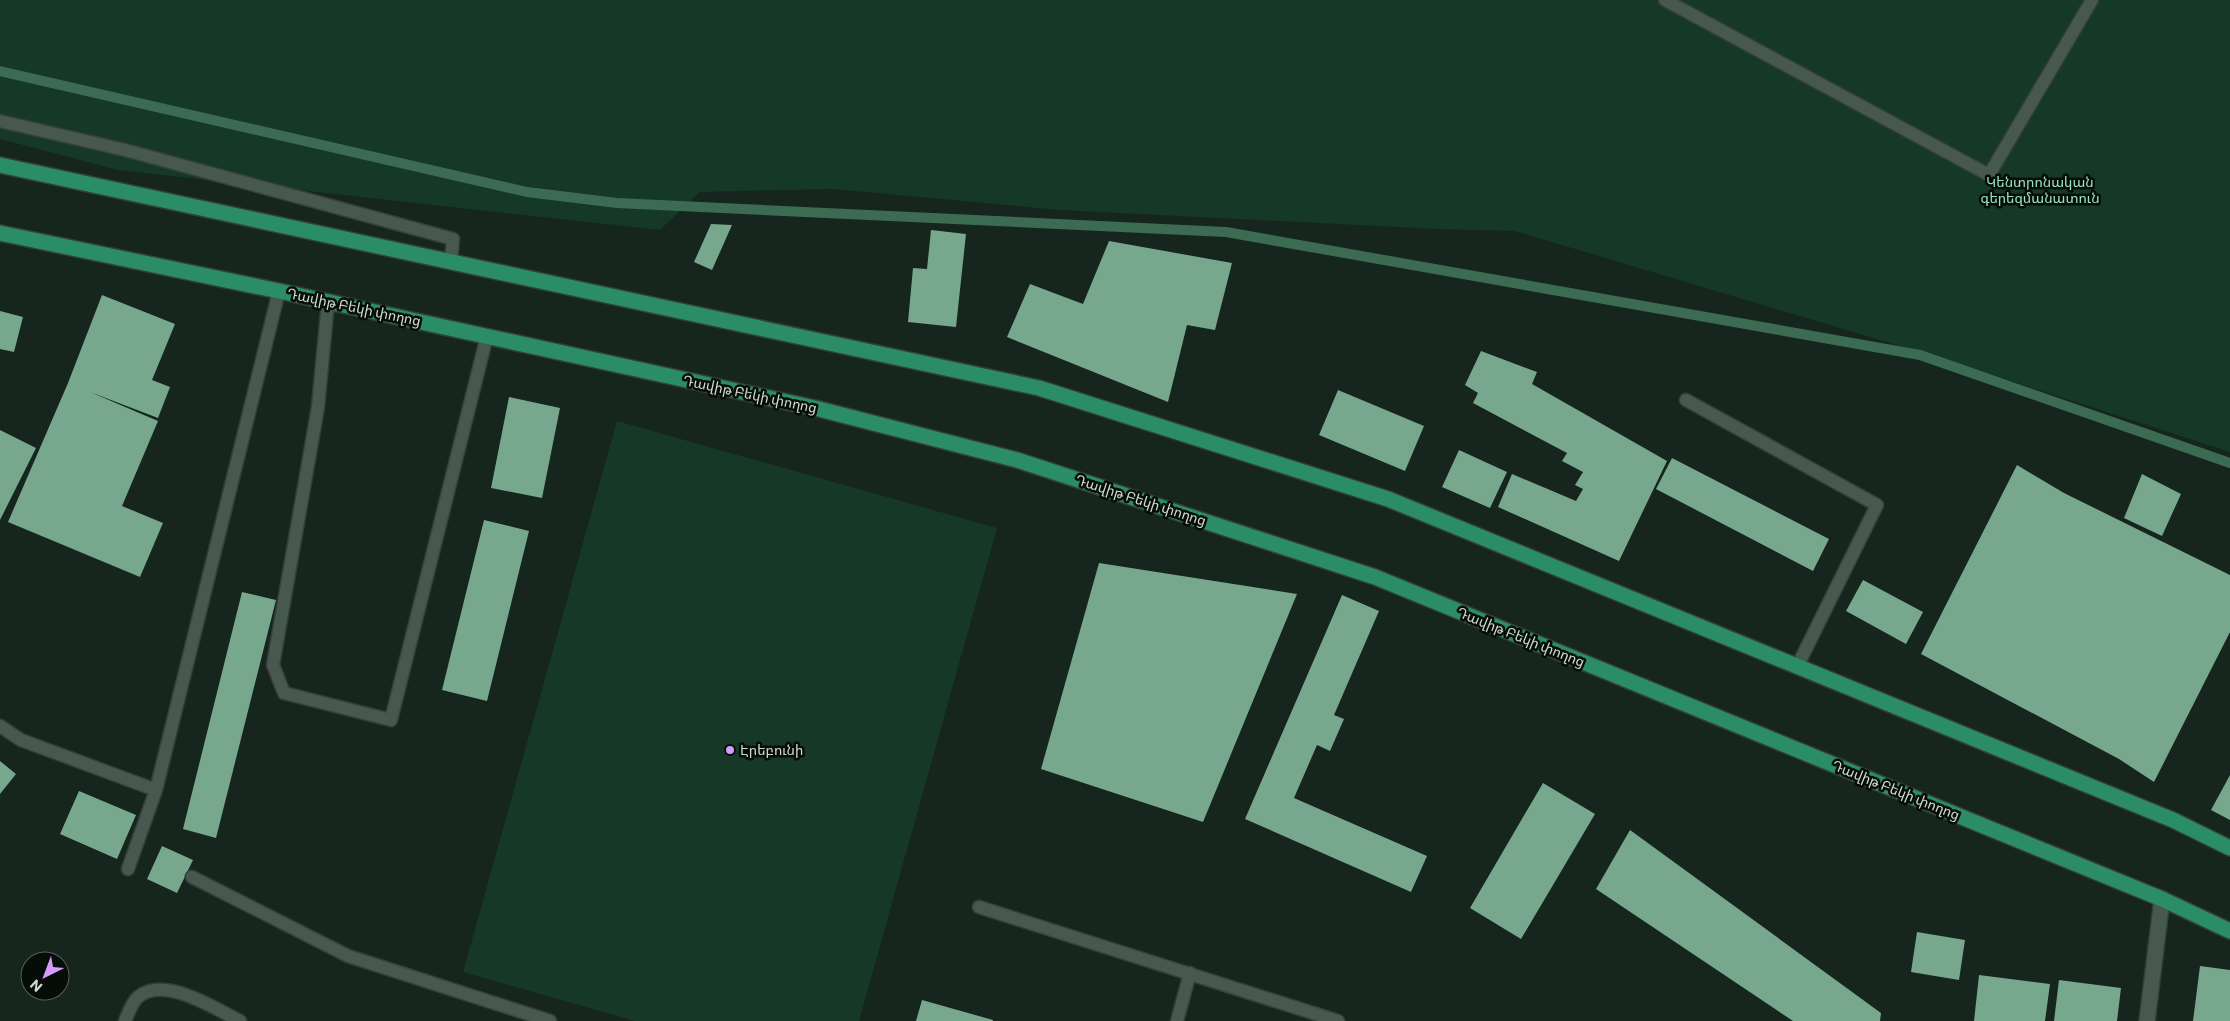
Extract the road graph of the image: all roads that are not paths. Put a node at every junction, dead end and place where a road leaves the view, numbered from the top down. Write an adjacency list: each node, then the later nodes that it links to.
1 (1666, 0): 2 (lane)
2 (2092, 0)
3 (0, 121): 6 (lane)
4 (0, 165): 6 (main road)
5 (0, 233): 7 (main road, Դավիթ Բեկի փողոց)
6 (451, 260): 11 (main road)
7 (279, 291): 8 (main road, Դավիթ Բեկի փողոց); 13 (lane)
8 (328, 302): 9 (main road, Դավիթ Բեկի փողոց); 9 (lane)
9 (487, 336): 17 (main road, Դավիթ Բեկի փողոց)
10 (1686, 400): 11 (lane)
11 (1796, 667): 14 (main road)
12 (0, 726): 13 (lane)
13 (156, 790): 15 (lane)
14 (2230, 848)
15 (128, 869)
16 (192, 877): 23 (lane)
17 (2162, 898): 19 (main road, Դավիթ Բեկի փողոց); 26 (street)
18 (979, 907): 20 (lane)
19 (2230, 930)
20 (1190, 972): 24 (lane); 25 (lane)
21 (125, 1021): 22 (lane)
22 (240, 1021)
23 (550, 1021)
24 (1176, 1021)
25 (1338, 1021)
26 (2147, 1021)

